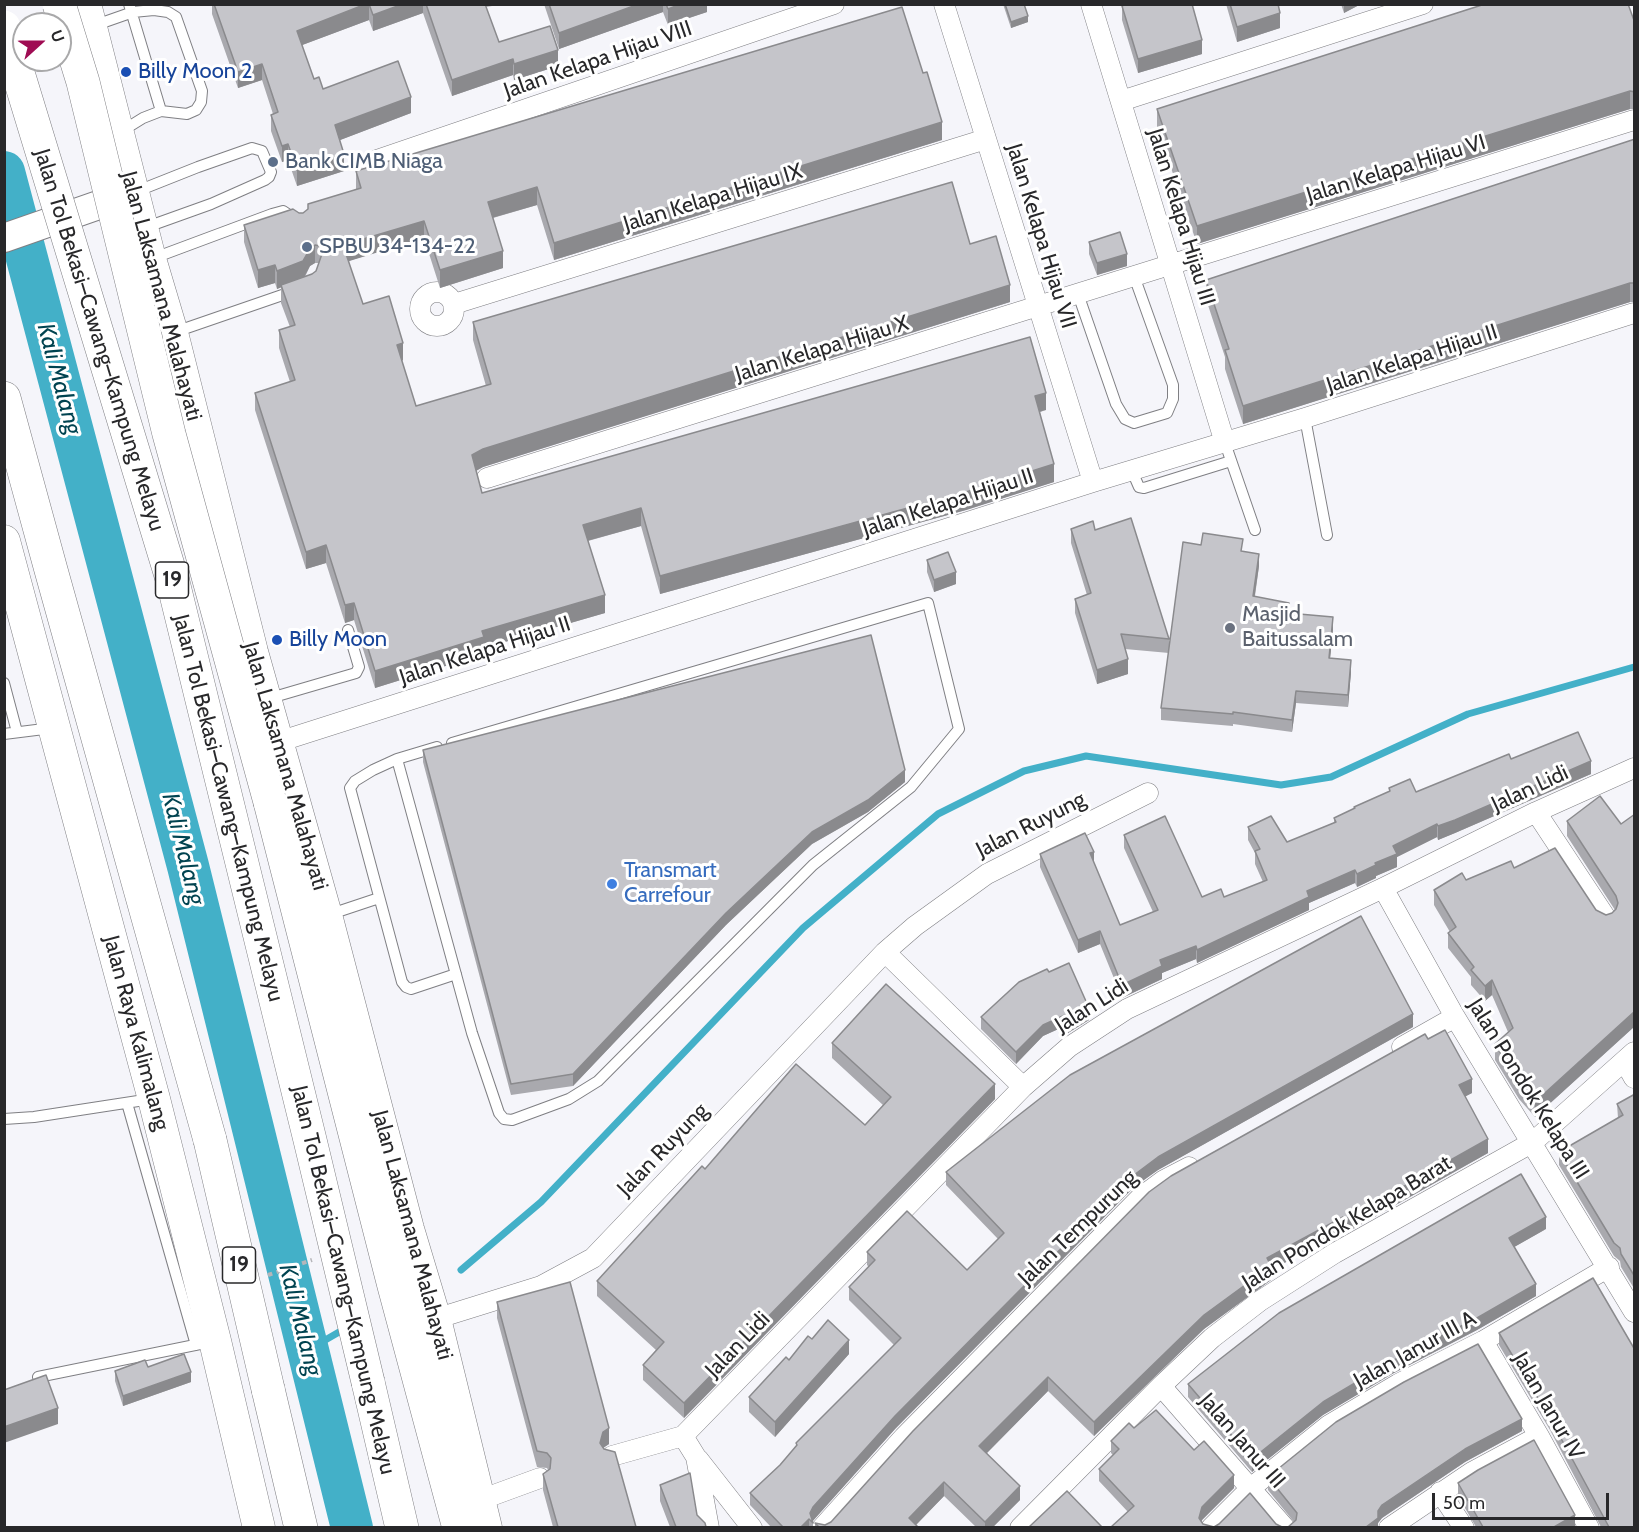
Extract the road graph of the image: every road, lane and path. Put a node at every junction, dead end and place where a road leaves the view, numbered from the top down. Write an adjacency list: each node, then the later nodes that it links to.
1 (59, 4): 81 (highway, bridge)
2 (834, 4): 14 (street, Jalan Kelapa Hijau VIII)
3 (944, 4): 13 (street, Jalan Kelapa Hijau VII)
4 (1091, 4): 9 (street, Jalan Kelapa Hijau III)
5 (1423, 4): 9 (street)
6 (131, 8): 7 (lane); 10 (lane); 10 (lane)
7 (88, 16): 12 (main road, Jalan Laksamana Malahayati)
8 (4, 27): 80 (highway, Jalan Tol Bekasi–Cawang–Kampung Melayu / 19, bridge)
9 (1121, 101): 20 (street, Jalan Kelapa Hijau III)
10 (161, 111): 12 (lane)
11 (1635, 120): 20 (street, Jalan Kelapa Hijau VI)
12 (119, 133): 15 (main road, Jalan Laksamana Malahayati)
13 (986, 139): 24 (street, Jalan Kelapa Hijau IX); 25 (street, Jalan Kelapa Hijau VII)
14 (377, 160)
15 (135, 192): 17 (main road, Jalan Laksamana Malahayati); 17 (lane); 18 (street)
16 (301, 224): 19 (lane)
17 (144, 228): 19 (main road, Jalan Laksamana Malahayati)
18 (4, 238)
19 (150, 259): 27 (main road, Jalan Laksamana Malahayati)
20 (1171, 264): 21 (street, Jalan Kelapa Hijau X); 30 (street, Jalan Kelapa Hijau III)
21 (1134, 276): 23 (street, Jalan Kelapa Hijau X); 23 (lane)
22 (301, 288): 27 (lane)
23 (1078, 294): 25 (street, Jalan Kelapa Hijau X)
24 (454, 304)
25 (1038, 306): 31 (street, Jalan Kelapa Hijau X); 32 (street, Jalan Kelapa Hijau VII)
26 (1635, 313): 29 (street, Jalan Kelapa Hijau II)
27 (172, 333): 38 (main road, Jalan Laksamana Malahayati)
28 (4, 398): 79 (highway, 19, bridge)
29 (1305, 418): 30 (street, Jalan Kelapa Hijau II); 34 (lane)
30 (1228, 452): 32 (street, Jalan Kelapa Hijau II); 33 (lane)
31 (487, 478)
32 (1093, 482): 42 (street, Jalan Kelapa Hijau II)
33 (1255, 530)
34 (1327, 535)
35 (4, 541): 39 (main road, Jalan Raya Kalimalang)
36 (348, 630): 38 (lane)
37 (4, 683): 40 (lane)
38 (266, 699): 42 (main road, Jalan Laksamana Malahayati)
39 (56, 727): 40 (lane); 57 (main road, Jalan Raya Kalimalang)
40 (17, 732): 41 (lane)
41 (4, 734)
42 (278, 742): 49 (main road, Jalan Laksamana Malahayati)
43 (397, 759): 48 (lane); 52 (lane); 52 (lane)
44 (1635, 768): 46 (street, Jalan Lidi)
45 (1148, 794): 51 (street, Jalan Ruyung)
46 (1536, 812): 47 (street, Jalan Lidi); 50 (street)
47 (1383, 888): 53 (street, Jalan Pondok Kelapa III); 56 (street, Jalan Lidi)
48 (379, 898): 49 (lane); 52 (lane)
49 (327, 915): 65 (main road, Jalan Laksamana Malahayati)
50 (1606, 918)
51 (885, 952): 56 (street); 65 (street, Jalan Ruyung)
52 (456, 974)
53 (1455, 1017): 54 (street); 59 (street, Jalan Pondok Kelapa III)
54 (1382, 1058)
55 (1631, 1064): 59 (street, Jalan Pondok Kelapa Barat)
56 (1023, 1087): 70 (street, Jalan Lidi)
57 (141, 1101): 58 (lane); 67 (main road, Jalan Raya Kalimalang)
58 (4, 1119)
59 (1533, 1142): 62 (street, Jalan Pondok Kelapa III); 69 (street, Jalan Pondok Kelapa Barat)
60 (1206, 1158): 84 (street, Jalan Tempurung)
61 (322, 1257): 63 (path)
62 (1608, 1267): 64 (street, Jalan Pondok Kelapa III); 66 (street, Jalan Janur III A)
63 (260, 1277)
64 (1635, 1312)
65 (432, 1313): 77 (main road, Jalan Laksamana Malahayati)
66 (1482, 1341): 71 (street, Jalan Janur IV); 75 (street, Jalan Janur III A)
67 (205, 1343): 68 (lane); 78 (main road, Jalan Raya Kalimalang)
68 (38, 1377)
69 (1161, 1386): 75 (street, Jalan Janur III); 85 (street, Jalan Pondok Kelapa Barat)
70 (683, 1436): 72 (street); 73 (street)
71 (1539, 1436): 76 (street); 90 (street, Jalan Janur IV)
72 (612, 1456)
73 (696, 1456): 82 (street); 83 (street)
74 (540, 1478): 77 (street)
75 (1252, 1487): 86 (street, Jalan Janur III A); 87 (street, Jalan Janur III)
76 (1440, 1492): 88 (street); 89 (street)
77 (483, 1514)
78 (259, 1527)
79 (301, 1527)
80 (402, 1527)
81 (459, 1527)
82 (709, 1527)
83 (752, 1527)
84 (822, 1527)
85 (1020, 1527)
86 (1211, 1527)
87 (1286, 1527)
88 (1389, 1527)
89 (1464, 1527)
90 (1589, 1527)

